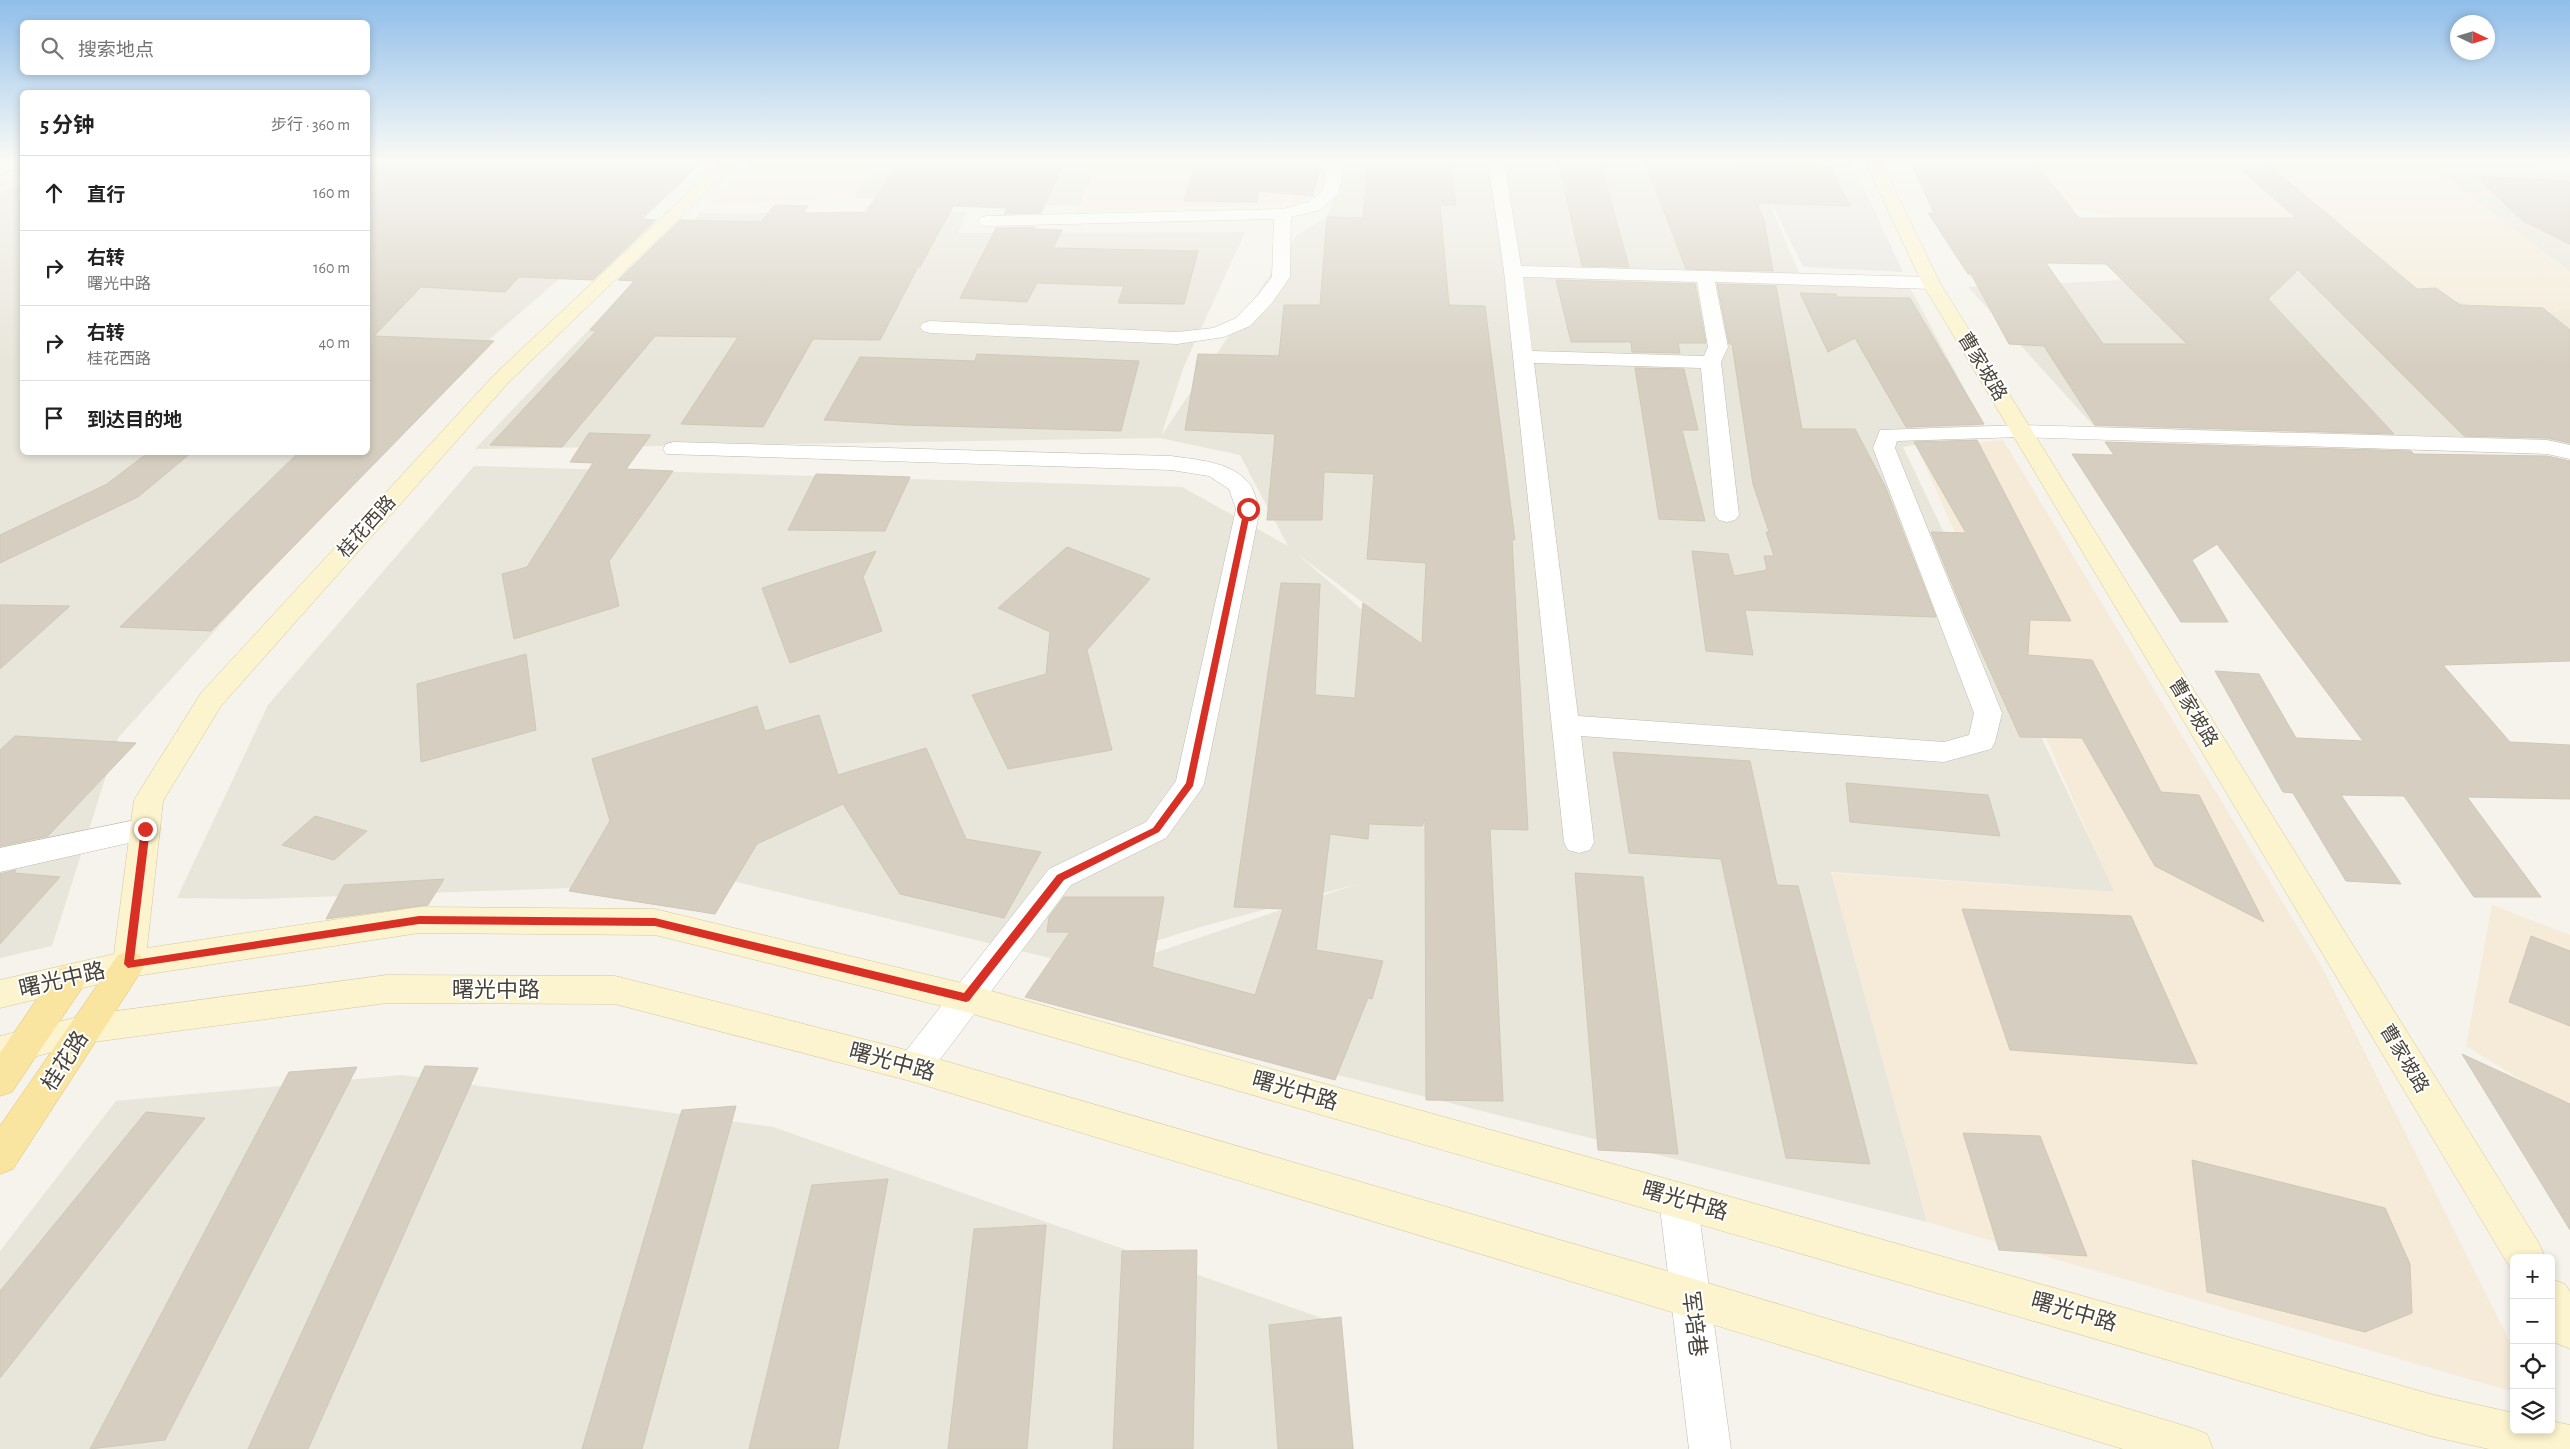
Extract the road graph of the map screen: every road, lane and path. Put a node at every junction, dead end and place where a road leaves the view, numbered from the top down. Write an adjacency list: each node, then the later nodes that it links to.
1 (660, 229): 16 (street, 桂花西路)
2 (1283, 229): 8 (street)
3 (1506, 229): 5 (street)
4 (1906, 229): 7 (street, 曹家坡路)
5 (1513, 271): 6 (street); 9 (street)
6 (1705, 276): 7 (street); 10 (street)
7 (1932, 283): 11 (street, 曹家坡路)
8 (930, 327)
9 (1523, 357): 10 (street); 15 (street)
10 (1711, 362): 14 (street)
11 (2020, 431): 13 (street); 15 (street); 29 (street, 曹家坡路)
12 (674, 450): 22 (street)
13 (2570, 452)
14 (1727, 516)
15 (1565, 725): 17 (street)
16 (145, 829): 18 (street); 19 (street, 桂花西路)
17 (1578, 842)
18 (0, 860)
19 (128, 964): 20 (street, 曙光中路); 22 (street, 曙光中路); 23 (main road, 桂花路)
20 (70, 978): 21 (street, 曙光中路); 24 (main road)
21 (0, 994)
22 (966, 998): 25 (street); 28 (street, 曙光中路)
23 (86, 1029): 24 (street, 曙光中路); 25 (street, 曙光中路); 27 (main road, 桂花路)
24 (13, 1048): 26 (main road)
25 (914, 1067): 30 (street, 曙光中路)
26 (0, 1081)
27 (0, 1157)
28 (1678, 1199): 30 (street, 军培巷); 33 (street, 曙光中路)
29 (2524, 1254)
30 (1691, 1297): 34 (street, 军培巷); 35 (street, 曙光中路)
31 (2552, 1299): 32 (street)
32 (2570, 1329)
33 (2570, 1446)
34 (1710, 1449)
35 (2192, 1449)

